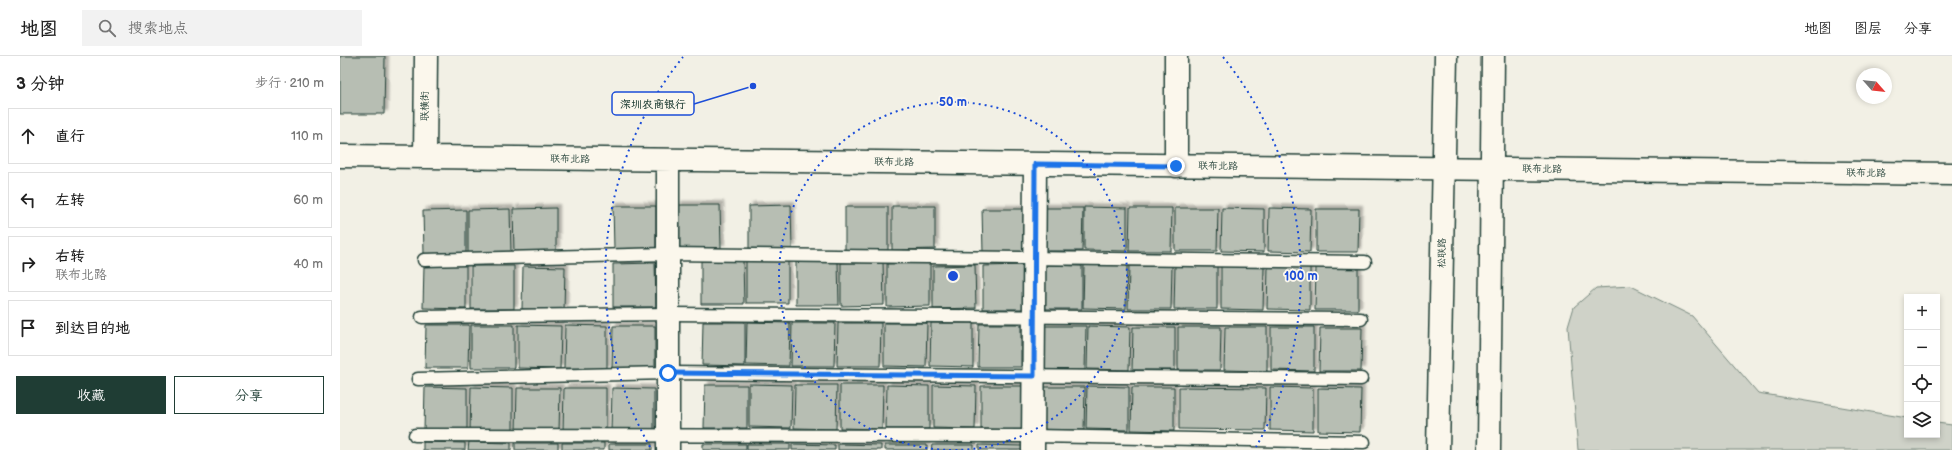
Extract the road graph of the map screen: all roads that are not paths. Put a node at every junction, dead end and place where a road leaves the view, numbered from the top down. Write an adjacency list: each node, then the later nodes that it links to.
1 (426, 56): 6 (street, 联横街)
2 (1176, 56): 9 (street)
3 (1446, 56): 10 (street, 松联路)
4 (1493, 56): 11 (street)
5 (340, 156): 6 (street, 联布北路)
6 (425, 157): 7 (street, 联布北路)
7 (668, 160): 8 (street, 联布北路); 13 (street)
8 (1035, 164): 9 (street, 联布北路); 14 (street)
9 (1176, 166): 10 (street, 联布北路)
10 (1444, 168): 11 (street, 联布北路); 29 (street, 松联路)
11 (1492, 169): 12 (street, 联布北路); 30 (street)
12 (1952, 174)
13 (668, 254): 14 (lane); 15 (lane); 17 (street)
14 (1034, 258): 16 (lane); 19 (street)
15 (424, 260)
16 (1365, 262)
17 (668, 314): 18 (lane); 19 (lane); 21 (street)
18 (422, 317)
19 (1034, 317): 20 (lane); 22 (street)
20 (1361, 319)
21 (668, 373): 22 (lane); 23 (lane); 26 (street)
22 (1034, 376): 24 (lane); 28 (street)
23 (418, 379)
24 (1361, 379)
25 (415, 435): 26 (lane)
26 (668, 442): 28 (lane)
27 (1364, 442): 28 (lane)
28 (1033, 443)
29 (1438, 450)
30 (1489, 450)

